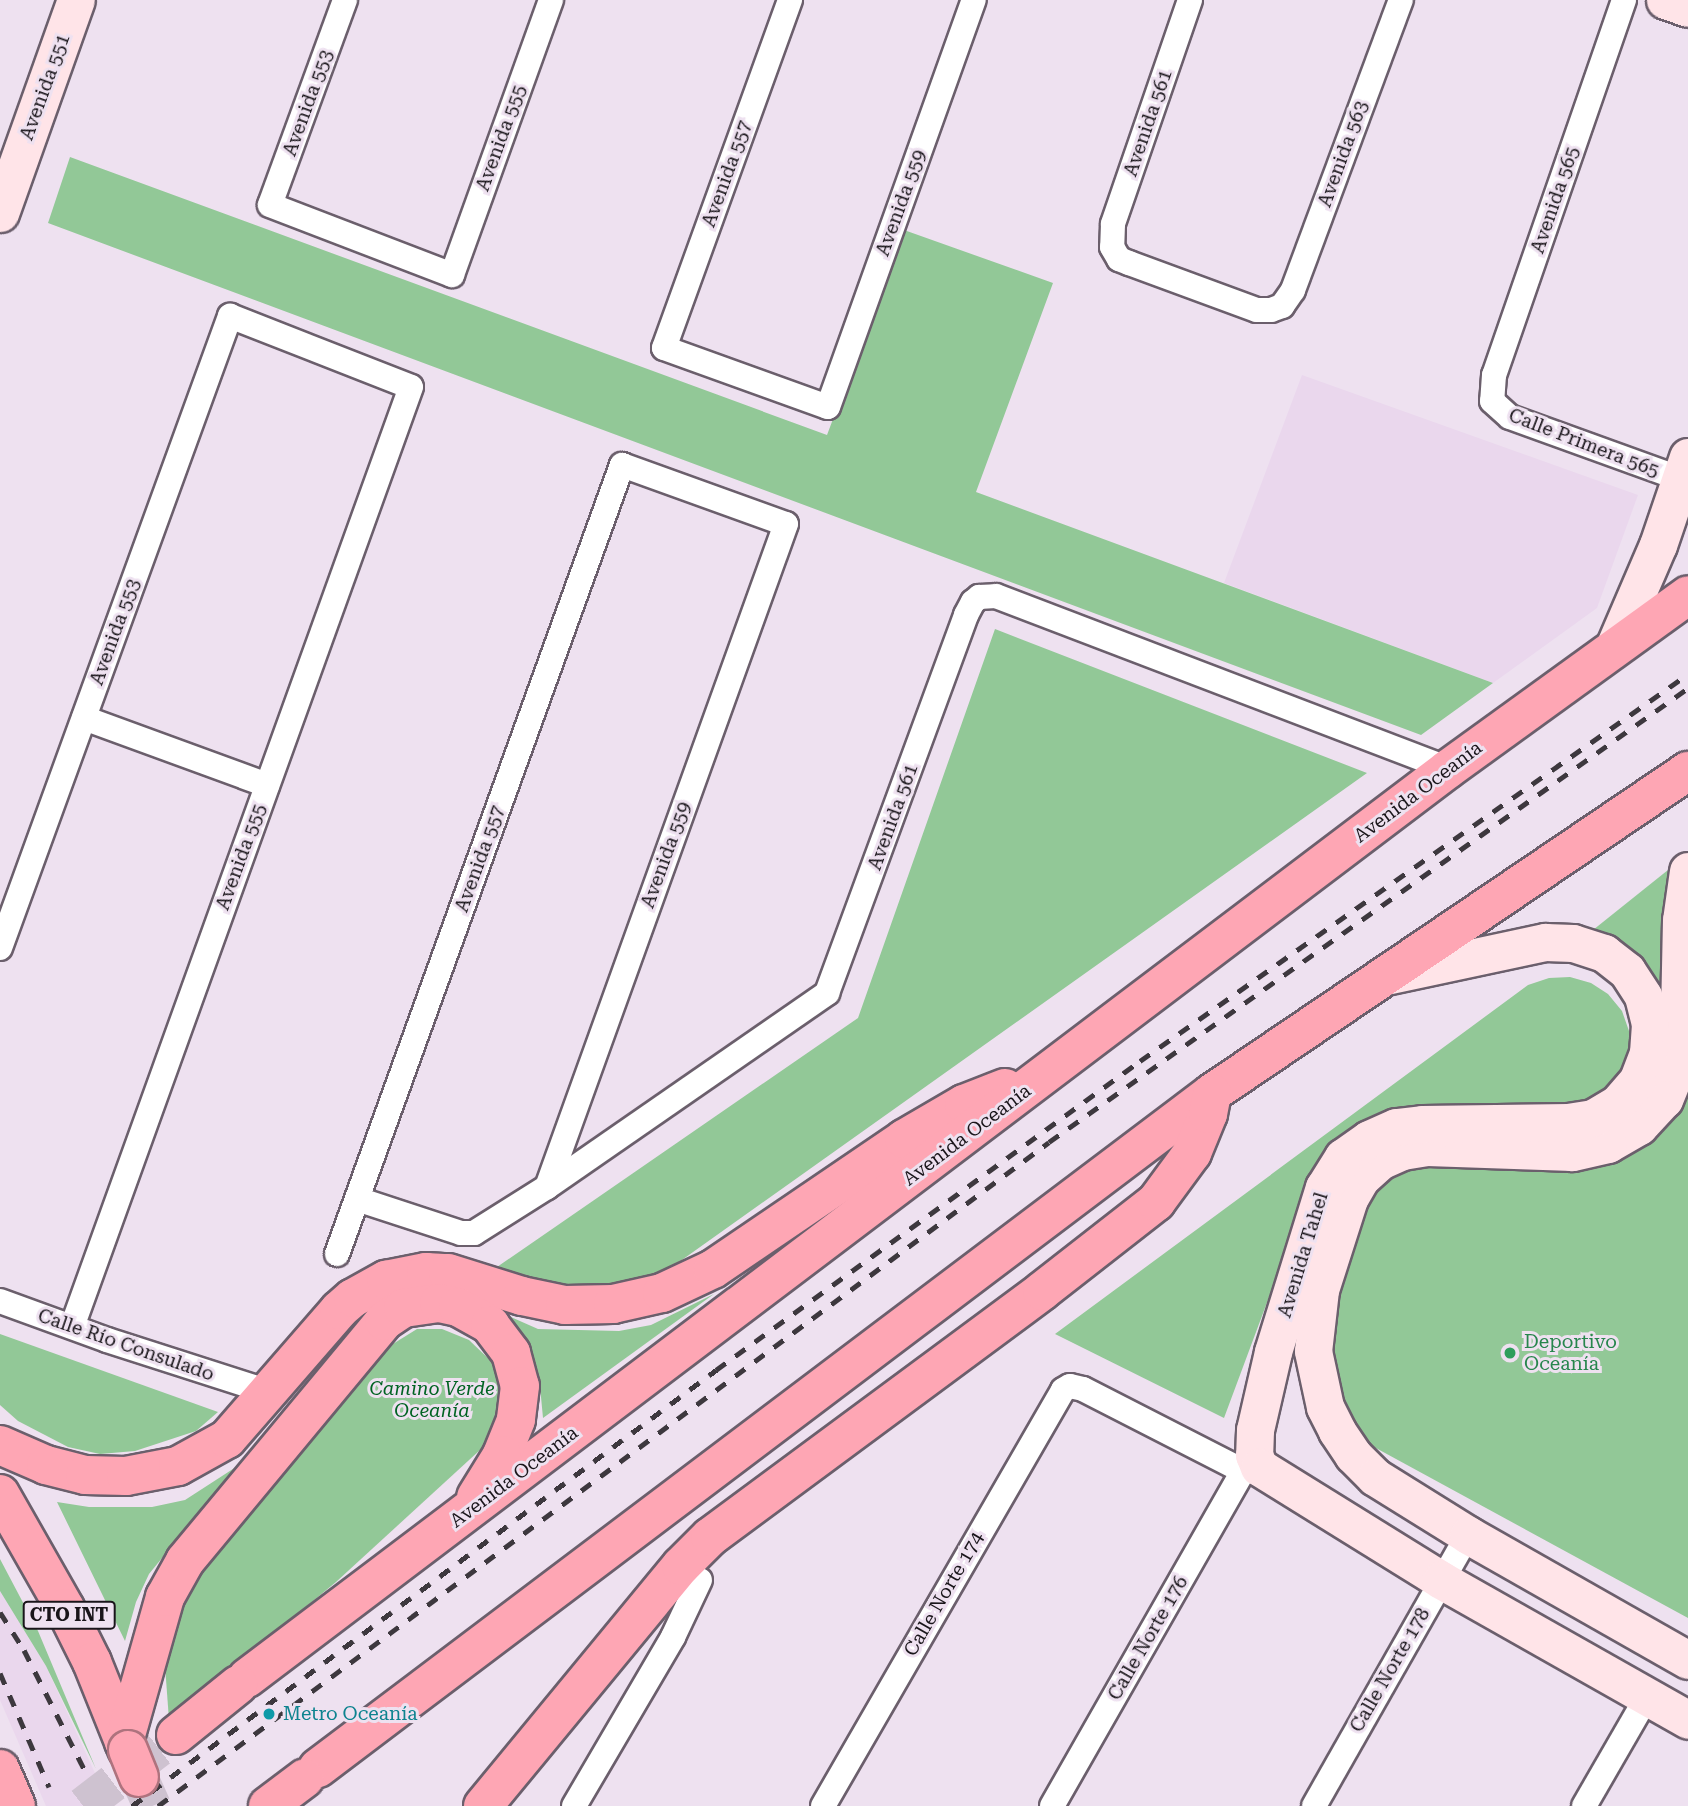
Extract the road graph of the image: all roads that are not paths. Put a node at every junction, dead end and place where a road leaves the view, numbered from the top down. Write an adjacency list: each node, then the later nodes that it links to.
1 (76, 0): 11 (street, Avenida 551)
2 (345, 0): 12 (street, Avenida 553)
3 (551, 0): 12 (street, Avenida 555)
4 (790, 0): 16 (street, Avenida 557)
5 (974, 0): 16 (street, Avenida 559)
6 (1190, 0): 13 (street, Avenida 561)
7 (1401, 0): 13 (street, Avenida 563)
8 (1624, 0): 15 (street, Avenida 565)
9 (1665, 0): 10 (street)
10 (1688, 8)
11 (0, 213)
12 (452, 275)
13 (1282, 306)
14 (411, 387): 21 (street, Avenida 553); 24 (street, Avenida 555)
15 (1492, 401): 18 (street, Calle Primera 565)
16 (828, 407)
17 (622, 465): 30 (street, Avenida 559); 31 (street, Avenida 557)
18 (1684, 468): 20 (street)
19 (1688, 595): 20 (highway, Avenida Oceanía)
20 (1614, 648): 22 (highway, Avenida Oceanía)
21 (84, 718): 24 (street); 26 (street, Avenida 553)
22 (1448, 769): 28 (highway, Avenida Oceanía); 30 (street, Avenida 561)
23 (1688, 771): 27 (highway)
24 (267, 785): 34 (street, Avenida 555)
25 (1688, 871): 40 (street, Avenida Tahel)
26 (0, 948)
27 (1378, 978): 29 (highway); 37 (street, Avenida Tahel)
28 (1053, 1070): 36 (highway); 39 (highway, Avenida Oceanía)
29 (1212, 1093): 49 (highway); 50 (highway)
30 (547, 1187): 31 (street, Avenida 561)
31 (357, 1199): 32 (street, Avenida 557)
32 (337, 1254)
33 (0, 1301): 34 (street, Calle Río Consulado)
34 (72, 1326): 35 (street, Calle Río Consulado)
35 (253, 1387)
36 (0, 1445)
37 (1251, 1469): 42 (street); 52 (street, Calle Norte 174); 53 (street, Calle Norte 176)
38 (0, 1494): 39 (highway, CTO INT)
39 (466, 1514): 46 (highway, Avenida Oceanía)
40 (1468, 1535): 42 (street, Calle Norte 178); 43 (street, Avenida Tahel)
41 (700, 1580): 51 (street)
42 (1441, 1580): 44 (street); 54 (street, Calle Norte 178)
43 (1688, 1660)
44 (1647, 1697): 45 (street); 55 (street)
45 (1688, 1720)
46 (176, 1735)
47 (0, 1769): 48 (highway)
48 (16, 1806)
49 (268, 1806)
50 (483, 1806)
51 (575, 1806)
52 (823, 1806)
53 (1052, 1806)
54 (1314, 1806)
55 (1584, 1806)

